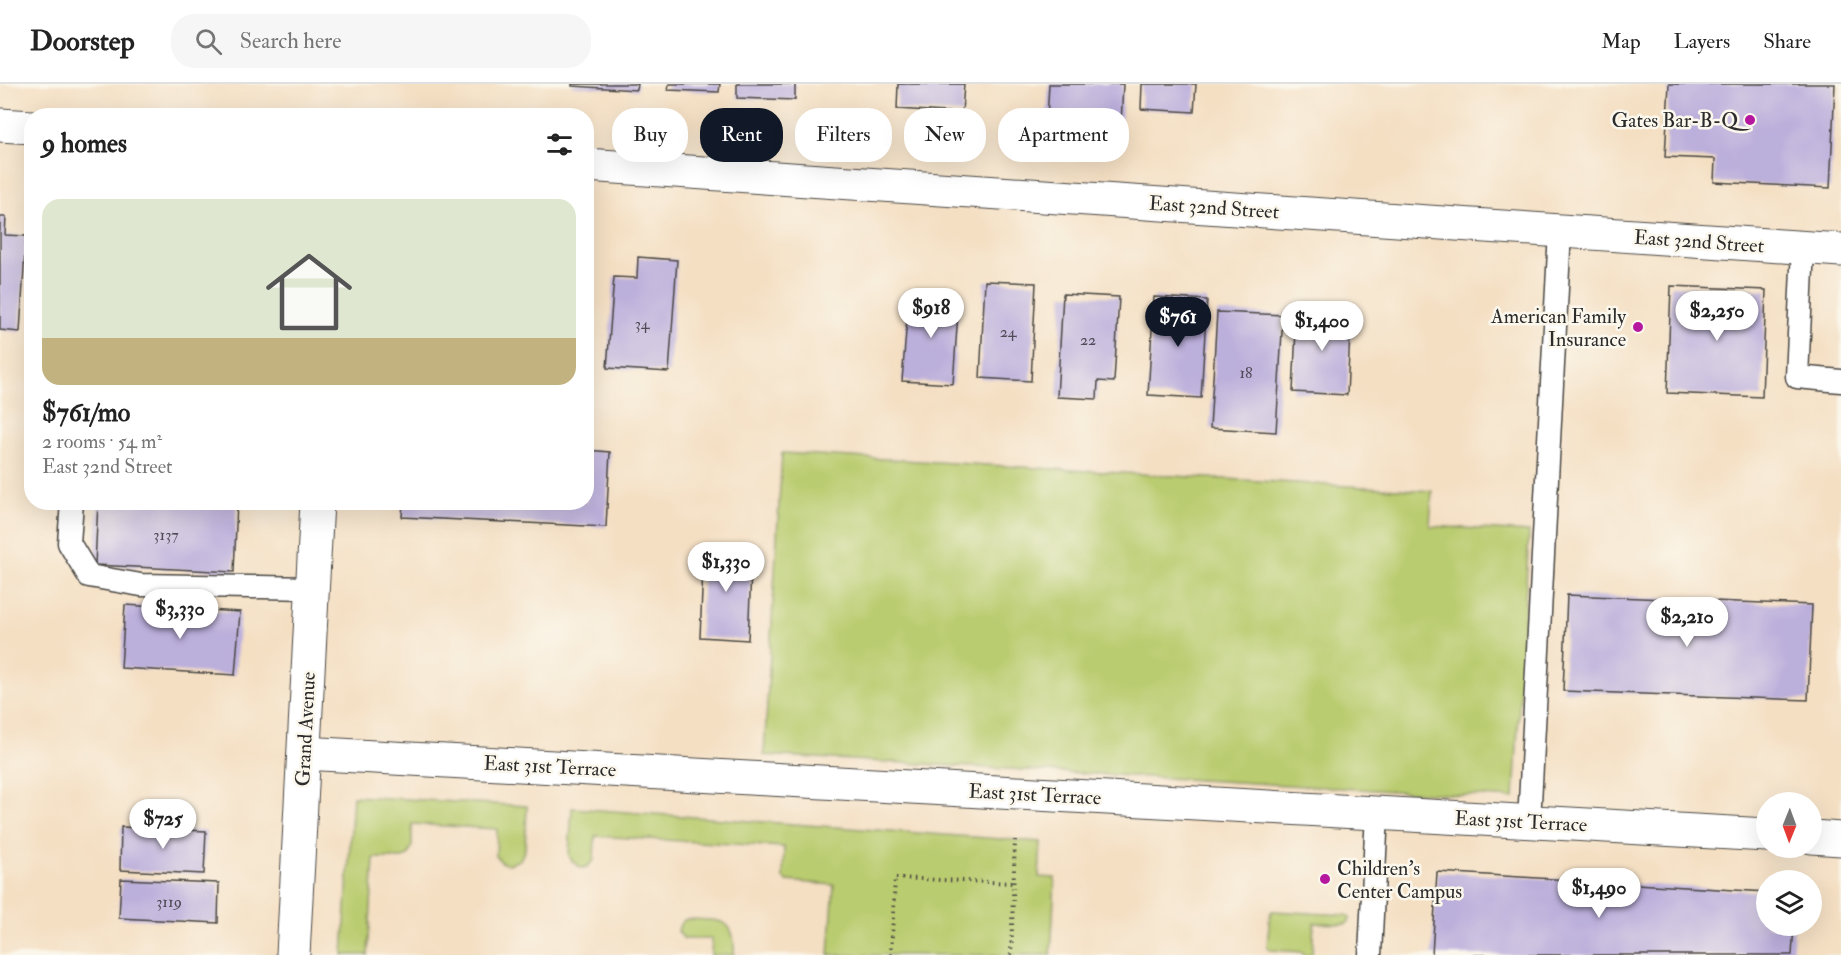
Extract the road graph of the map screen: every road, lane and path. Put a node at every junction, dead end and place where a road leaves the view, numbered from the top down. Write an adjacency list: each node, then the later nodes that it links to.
1 (0, 125): 2 (street)
2 (24, 126)
3 (594, 166): 4 (street, East 32nd Street)
4 (1560, 231): 5 (street, East 32nd Street); 13 (lane)
5 (1803, 248): 6 (street, East 32nd Street); 7 (lane)
6 (1841, 250)
7 (1841, 381)
8 (71, 510): 10 (lane)
9 (317, 510): 10 (street, Grand Avenue)
10 (312, 588): 11 (street, Grand Avenue)
11 (304, 753): 12 (street, East 31st Terrace); 19 (street, Grand Avenue)
12 (1377, 813): 13 (street, East 31st Terrace); 22 (lane)
13 (1529, 822): 14 (street, East 31st Terrace)
14 (1756, 834)
15 (1822, 838): 16 (street)
16 (1841, 839)
17 (1014, 840): 18 (path)
18 (1013, 883): 20 (path); 21 (path)
19 (293, 955)
20 (891, 955)
21 (1011, 955)
22 (1370, 955)

